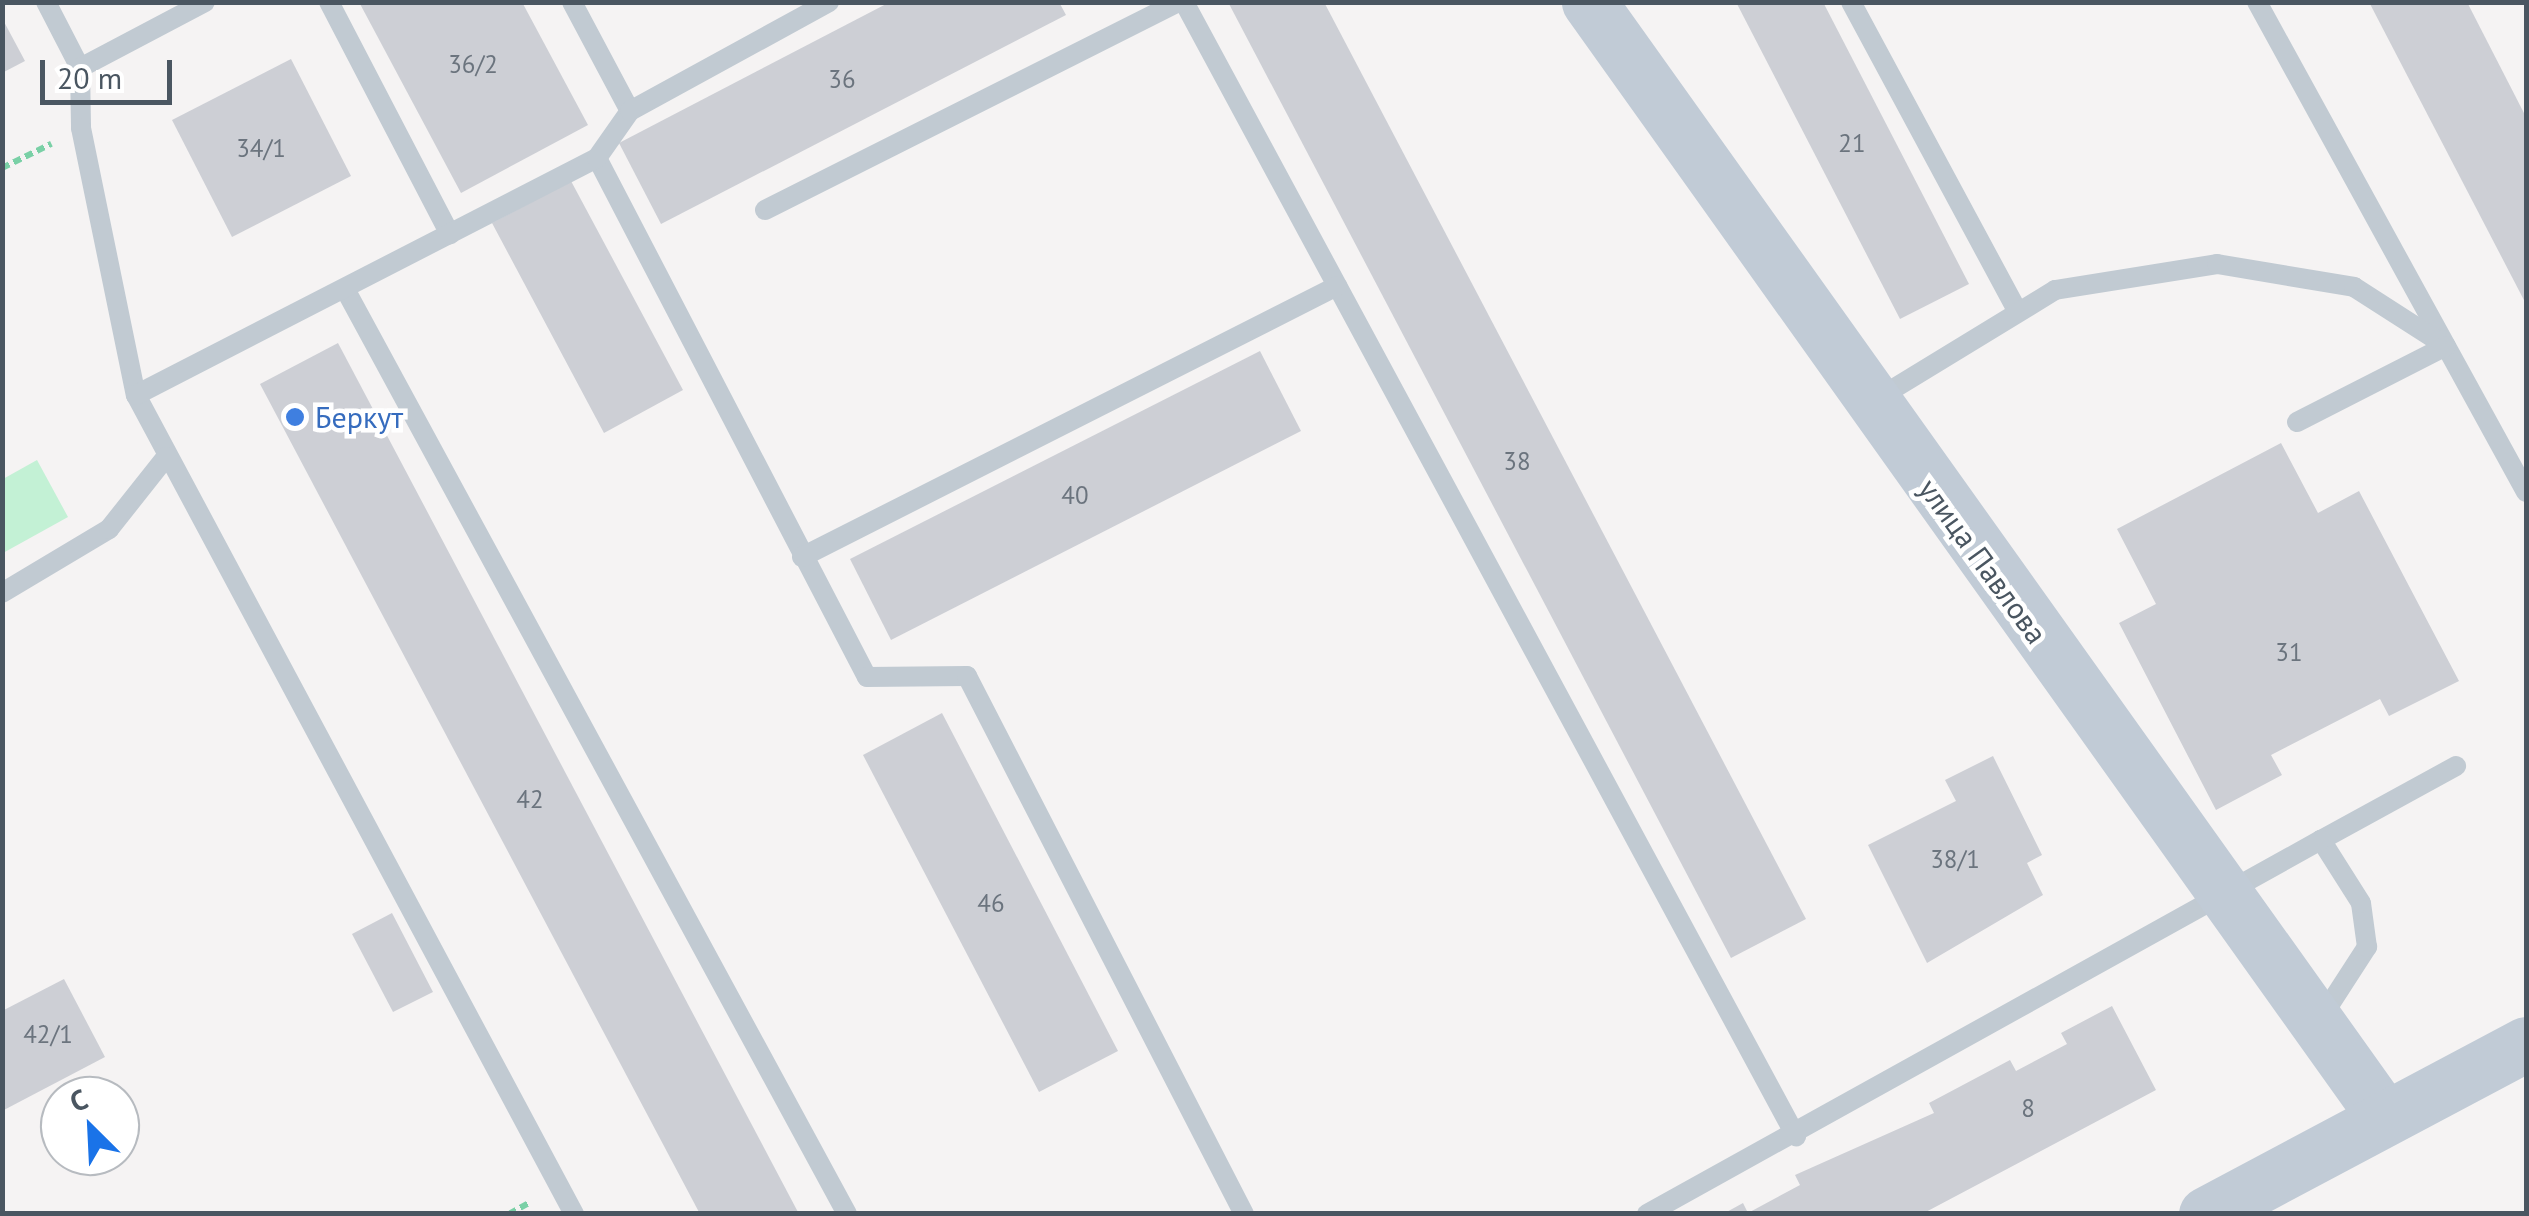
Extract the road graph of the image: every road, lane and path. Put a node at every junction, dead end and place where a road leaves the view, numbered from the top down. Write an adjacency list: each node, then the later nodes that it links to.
1 (46, 2): 10 (lane)
2 (204, 2): 10 (lane)
3 (329, 2): 16 (lane)
4 (572, 2): 11 (lane)
5 (829, 2): 11 (lane)
6 (1181, 2): 15 (lane); 17 (lane)
7 (1590, 2): 22 (street, улица Павлова)
8 (1852, 2): 19 (lane)
9 (2257, 2): 20 (lane)
10 (80, 68): 12 (lane)
11 (630, 111): 13 (lane)
12 (81, 128): 14 (path); 21 (lane)
13 (597, 158): 16 (lane); 26 (lane)
14 (2, 168)
15 (765, 210)
16 (450, 234): 18 (lane)
17 (1337, 286): 26 (lane); 34 (lane)
18 (345, 288): 21 (lane); 36 (lane)
19 (2018, 312): 20 (lane); 22 (lane)
20 (2446, 346): 23 (lane); 25 (lane)
21 (136, 394): 24 (lane)
22 (1868, 404): 30 (street, улица Павлова)
23 (2297, 422)
24 (166, 457): 27 (lane); 35 (lane)
25 (2526, 492)
26 (802, 557): 37 (lane)
27 (2, 592)
28 (2456, 766): 29 (lane)
29 (2321, 840): 30 (lane); 31 (lane)
30 (2225, 892): 31 (street, улица Павлова); 34 (lane)
31 (2321, 1018): 33 (street, улица Павлова)
32 (2526, 1044): 33 (street)
33 (2382, 1115): 39 (street)
34 (1796, 1136): 38 (lane)
35 (574, 1214)
36 (847, 1214)
37 (1244, 1214)
38 (1647, 1214)
39 (2206, 1214)

